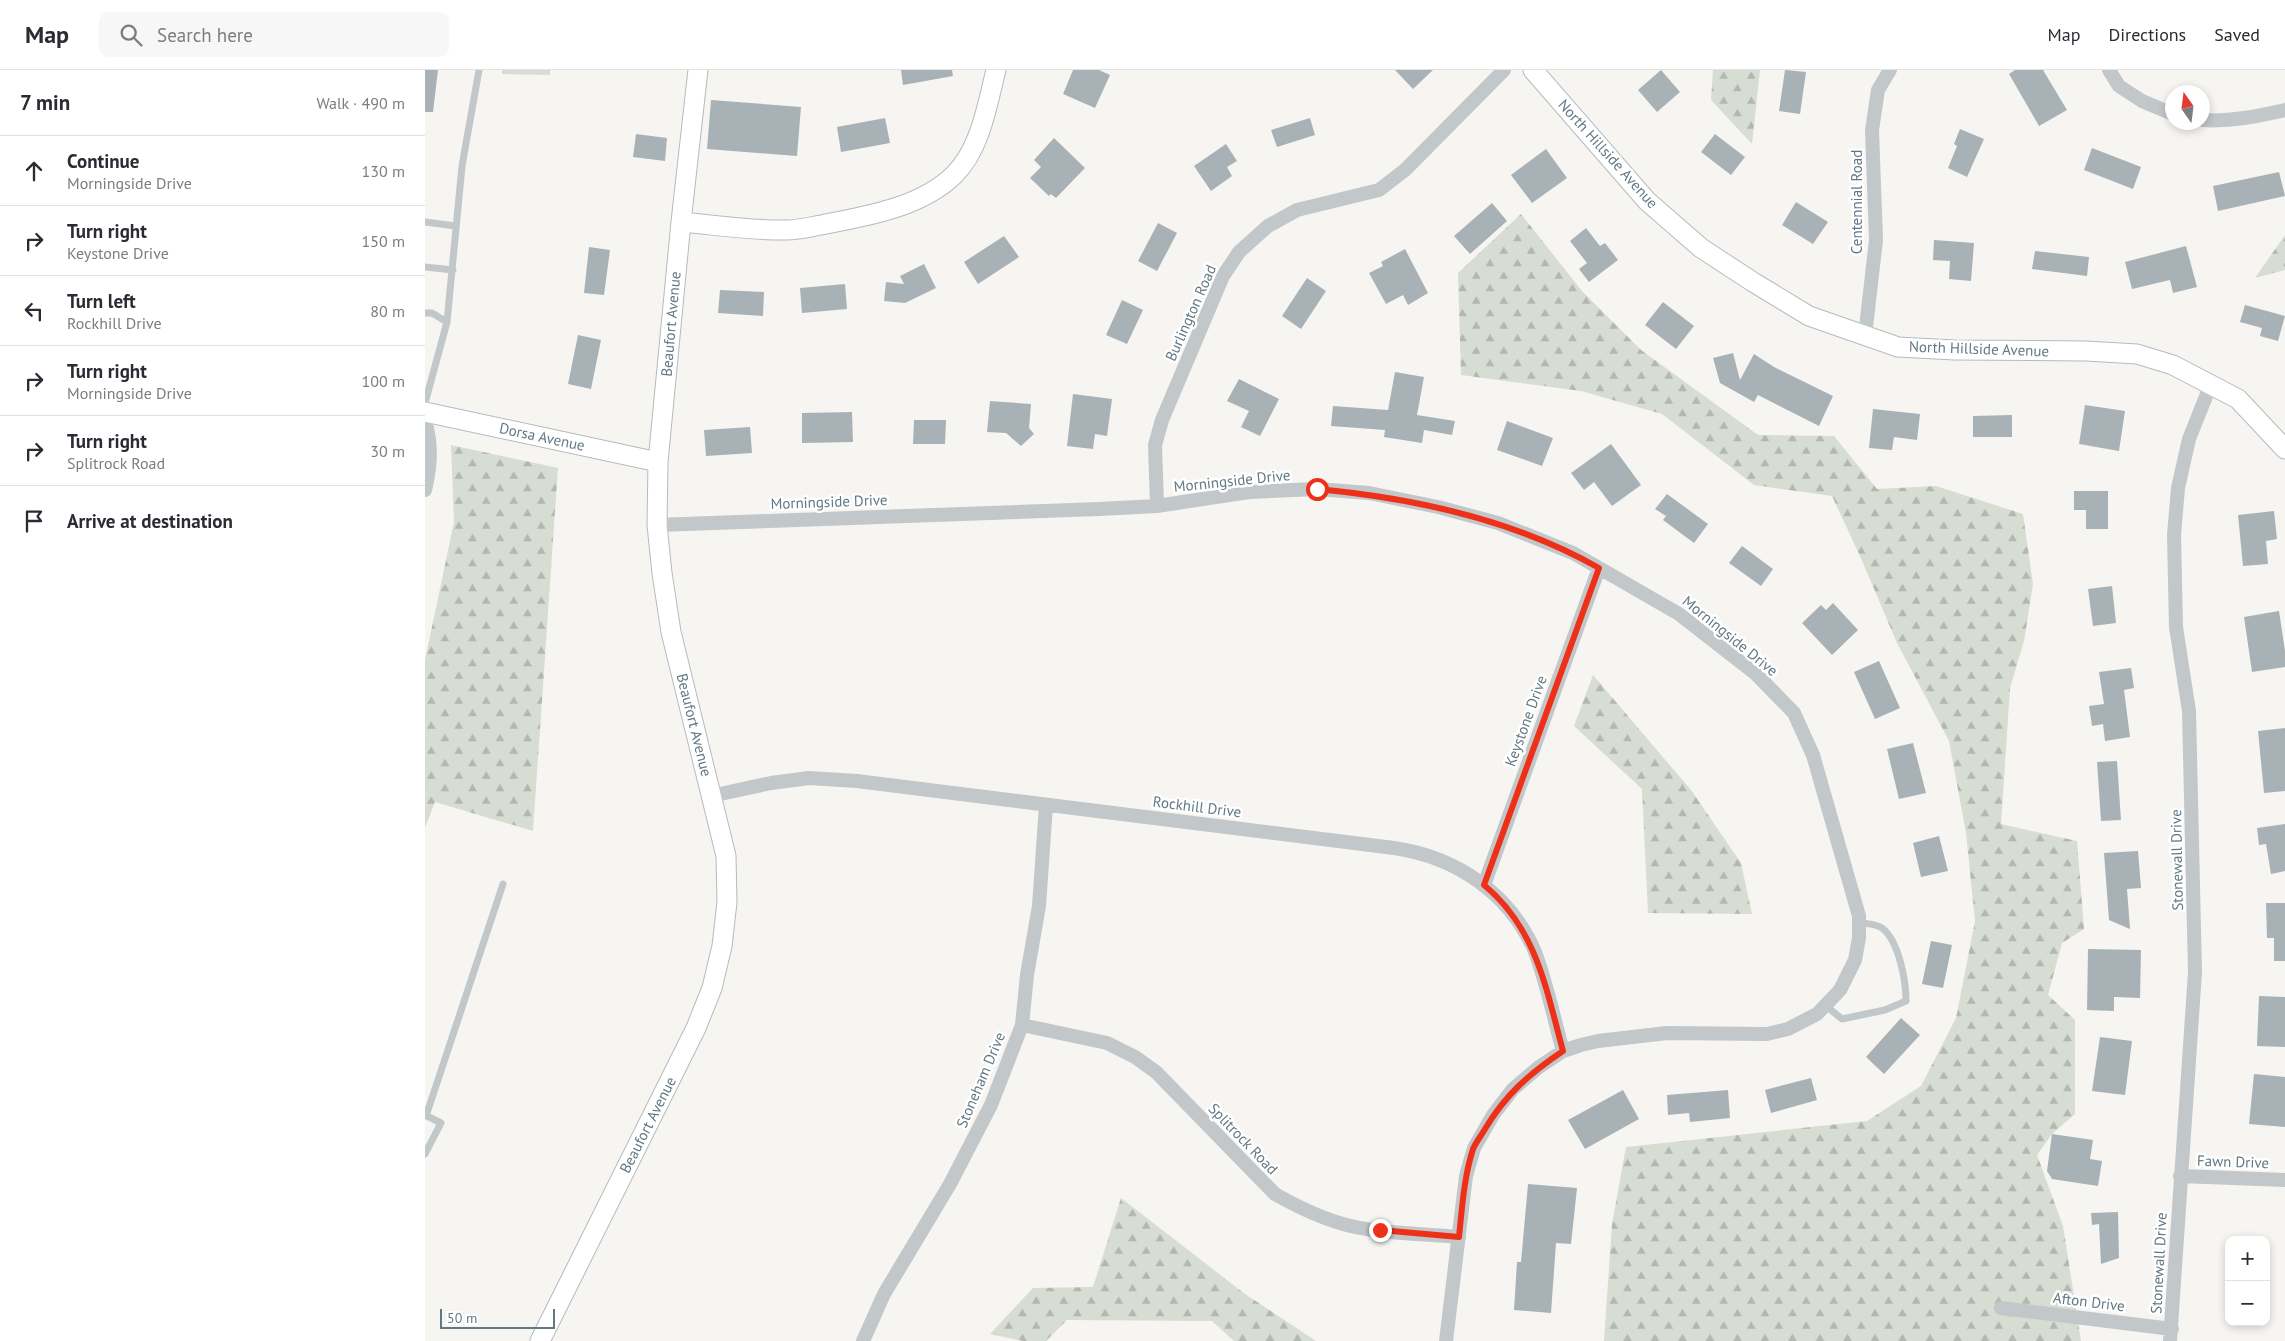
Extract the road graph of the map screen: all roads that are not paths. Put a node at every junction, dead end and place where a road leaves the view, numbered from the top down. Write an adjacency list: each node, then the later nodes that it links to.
1 (479, 70): 13 (lane)
2 (698, 70): 12 (street, Beaufort Avenue)
3 (996, 70): 12 (street)
4 (1504, 70): 26 (street, Burlington Road)
5 (1533, 70): 18 (street, North Hillside Avenue)
6 (1890, 70): 18 (street, Centennial Road)
7 (2109, 70): 9 (street)
8 (2285, 110): 10 (street)
9 (2165, 111)
10 (2210, 121)
11 (425, 222): 13 (lane)
12 (681, 222): 24 (street, Beaufort Avenue)
13 (456, 226): 15 (lane)
14 (425, 267): 15 (lane)
15 (453, 270): 17 (lane)
16 (425, 313): 17 (lane)
17 (447, 322): 20 (lane)
18 (1865, 336): 19 (street, North Hillside Avenue)
19 (2211, 384): 23 (street, North Hillside Avenue); 39 (street, Stonewall Drive)
20 (425, 403)
21 (425, 412): 24 (street, Dorsa Avenue)
22 (425, 420): 25 (street)
23 (2285, 449)
24 (658, 462): 27 (street, Beaufort Avenue)
25 (425, 490)
26 (1157, 506): 27 (street, Morningside Drive); 28 (street, Morningside Drive)
27 (657, 524): 29 (street, Beaufort Avenue)
28 (1599, 568): 32 (street, Keystone Drive); 33 (street, Morningside Drive)
29 (711, 796): 30 (street, Rockhill Drive); 44 (street, Beaufort Avenue)
30 (1046, 805): 32 (street, Rockhill Drive); 35 (street, Stoneham Drive)
31 (503, 884): 37 (lane)
32 (1484, 885): 36 (street, Rockhill Drive)
33 (1859, 922): 34 (street, Morningside Drive); 34 (lane)
34 (1826, 1006): 36 (street, Morningside Drive)
35 (1022, 1025): 41 (street, Splitrock Road); 45 (street, Stoneham Drive)
36 (1563, 1051): 41 (street, Morningside Drive)
37 (426, 1116): 38 (lane)
38 (425, 1154)
39 (2180, 1176): 40 (street, Fawn Drive); 43 (street, Stonewall Drive)
40 (2285, 1180)
41 (1459, 1237): 46 (street, Morningside Drive)
42 (2001, 1308): 43 (street, Afton Drive)
43 (2171, 1335)
44 (540, 1341)
45 (863, 1341)
46 (1446, 1341)

